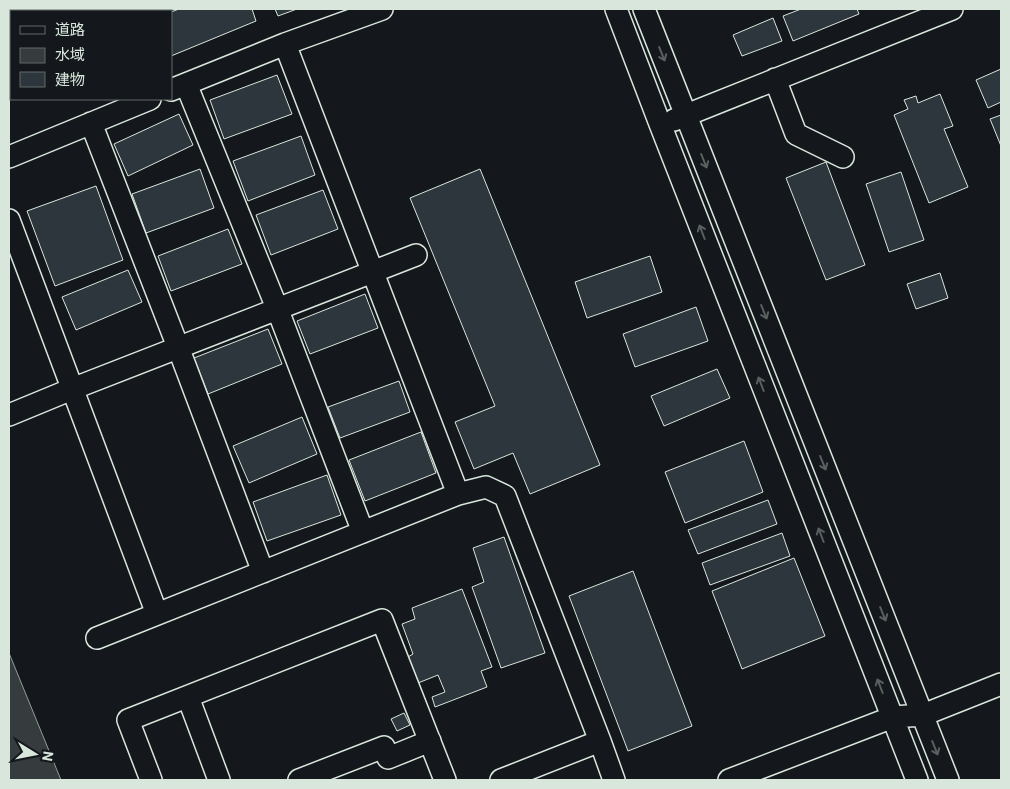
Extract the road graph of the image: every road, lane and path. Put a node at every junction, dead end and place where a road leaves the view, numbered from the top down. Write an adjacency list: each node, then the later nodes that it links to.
1 (382, 9): 5 (street)
2 (616, 9): 11 (street)
3 (644, 9): 9 (street, one-way to 9)
4 (952, 9): 6 (street)
5 (285, 44): 7 (street); 16 (street)
6 (775, 79): 9 (street); 13 (street)
7 (179, 87): 17 (street)
8 (148, 100): 10 (street)
9 (686, 115): 11 (street); 28 (street, one-way to 28)
10 (91, 123): 12 (street); 18 (street)
11 (660, 124): 29 (street, one-way to 11)
12 (9, 157)
13 (843, 158)
14 (9, 220): 19 (street)
15 (416, 255): 16 (street)
16 (372, 272): 17 (street); 21 (street)
17 (277, 308): 18 (street); 22 (street)
18 (178, 347): 19 (street); 23 (street)
19 (72, 388): 20 (street); 24 (street)
20 (9, 415)
21 (458, 494): 22 (street); 31 (street)
22 (363, 532): 23 (street)
23 (263, 572): 24 (street)
24 (157, 614): 25 (street)
25 (97, 638)
26 (1001, 684): 28 (street)
27 (188, 697): 30 (street); 32 (street); 33 (street)
28 (923, 715): 29 (street); 40 (street, one-way to 40)
29 (892, 717): 38 (street); 39 (street)
30 (430, 741): 34 (street); 35 (street)
31 (600, 741): 36 (street); 37 (street)
32 (151, 780)
33 (219, 780)
34 (299, 780)
35 (445, 780)
36 (501, 780)
37 (614, 780)
38 (729, 780)
39 (917, 780)
40 (948, 780)

